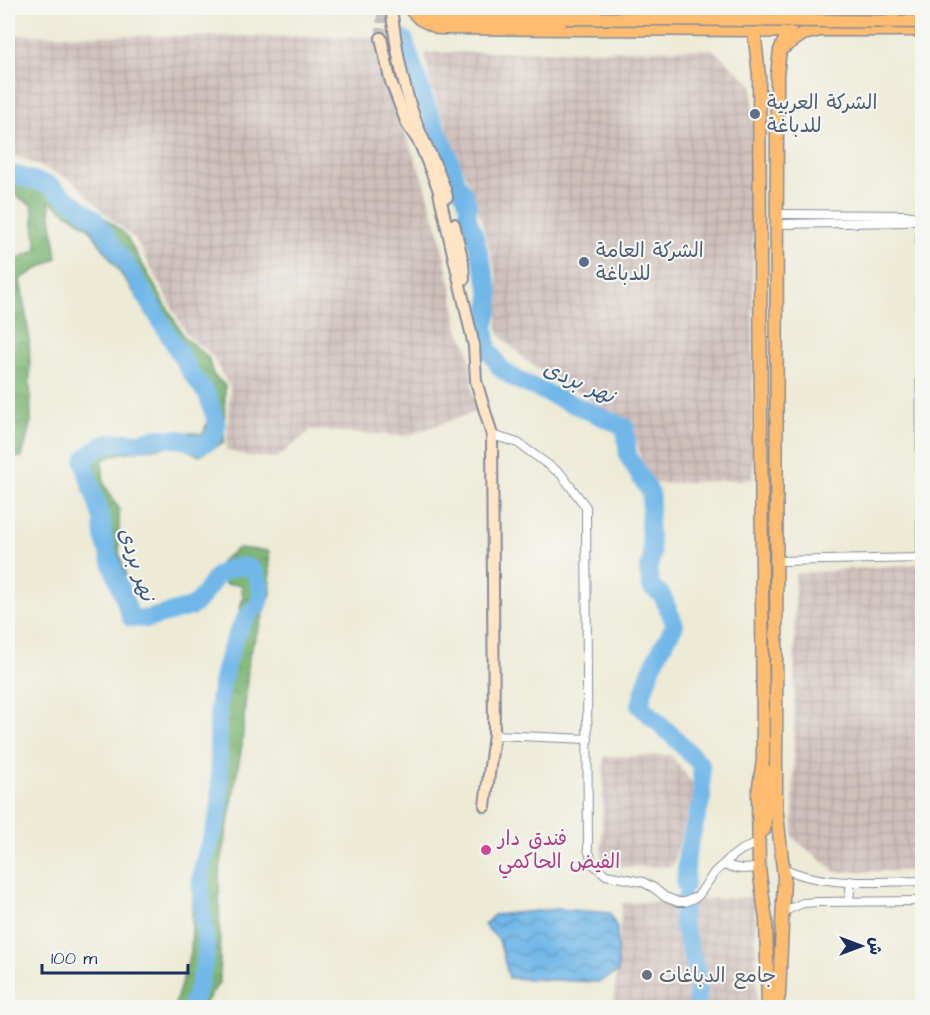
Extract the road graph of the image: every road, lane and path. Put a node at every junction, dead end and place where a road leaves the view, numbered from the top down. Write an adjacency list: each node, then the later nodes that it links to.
1 (391, 8): 15 (street)
2 (411, 8): 7 (main road, bridge); 9 (main road)
3 (660, 8): 6 (main road, bridge)
4 (746, 8): 9 (main road)
5 (801, 8): 8 (main road)
6 (922, 8)
7 (922, 22)
8 (791, 26): 9 (main road); 12 (main road)
9 (754, 30): 22 (main road)
10 (922, 30): 12 (main road)
11 (381, 38): 15 (street)
12 (780, 50): 14 (main road)
13 (921, 218): 14 (street); 17 (street)
14 (777, 219): 18 (main road)
15 (468, 324): 16 (street)
16 (492, 435): 19 (street); 20 (street)
17 (922, 558): 18 (street)
18 (777, 561): 25 (main road)
19 (494, 735): 20 (street); 21 (street)
20 (588, 739): 23 (street)
21 (485, 806)
22 (758, 843): 23 (street); 24 (main road)
23 (723, 865): 24 (street)
24 (759, 868): 31 (main road)
25 (783, 868): 27 (street); 30 (main road)
26 (922, 880): 27 (street)
27 (851, 881): 29 (street)
28 (922, 901): 29 (street)
29 (849, 902): 30 (street)
30 (781, 913): 32 (main road)
31 (768, 1008)
32 (777, 1008)

